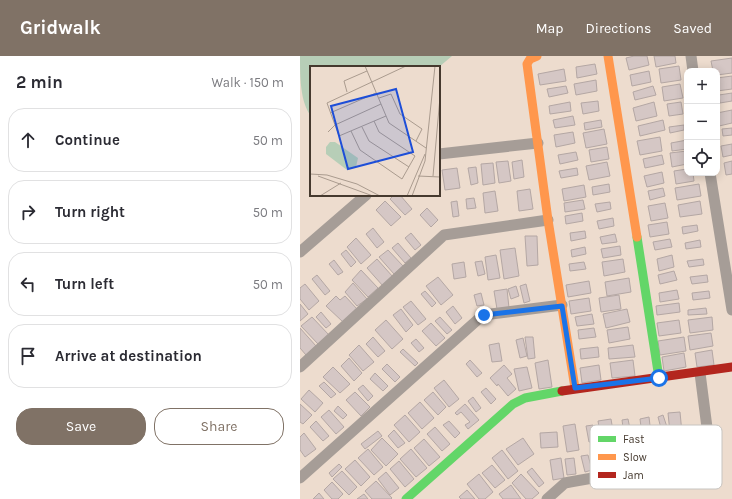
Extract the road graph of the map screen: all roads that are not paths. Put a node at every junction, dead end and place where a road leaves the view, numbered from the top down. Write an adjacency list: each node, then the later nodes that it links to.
1 (537, 56): 5 (street)
2 (608, 56): 16 (street)
3 (690, 56): 4 (street)
4 (692, 68)
5 (538, 143): 6 (street); 9 (street)
6 (440, 154)
7 (710, 176): 12 (street)
8 (365, 196): 10 (street)
9 (548, 220): 11 (street); 13 (street)
10 (300, 252)
11 (562, 306): 17 (street); 19 (street)
12 (732, 310)
13 (300, 366)
14 (732, 367): 15 (street)
15 (700, 373): 16 (street); 18 (street)
16 (659, 378): 17 (street)
17 (575, 388): 21 (street)
18 (707, 425)
19 (300, 478)
20 (590, 478): 22 (street)
21 (406, 499)
22 (547, 499)

